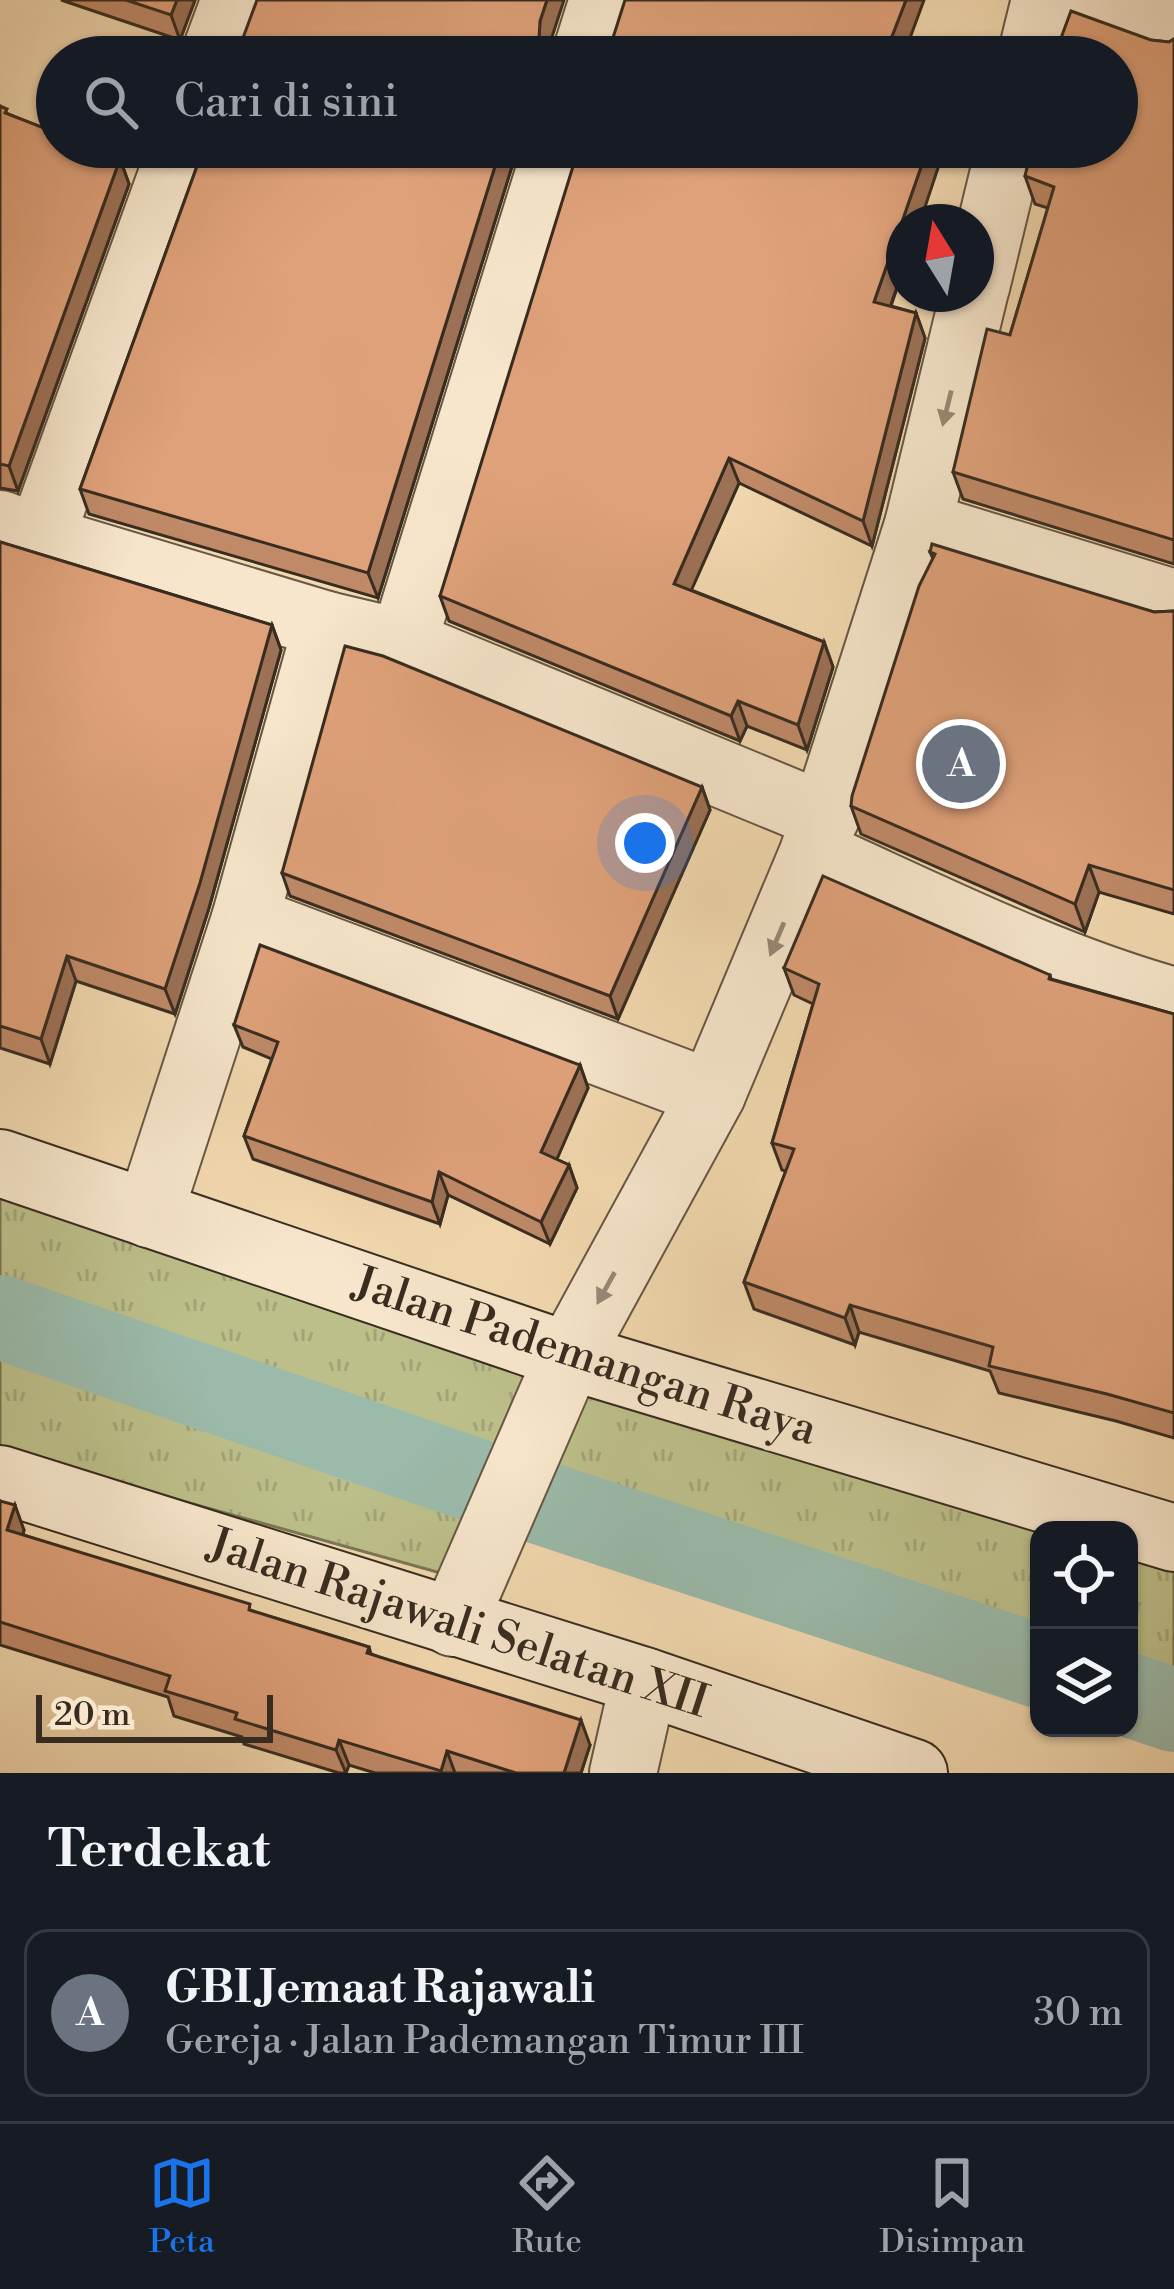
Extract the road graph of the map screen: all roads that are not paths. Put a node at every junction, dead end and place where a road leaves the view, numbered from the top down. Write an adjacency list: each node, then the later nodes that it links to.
1 (235, 0): 6 (street)
2 (603, 0): 7 (street)
3 (1045, 0): 8 (street)
4 (1086, 0): 5 (street)
5 (1174, 32)
6 (222, 36)
7 (592, 36)
8 (1036, 36)
9 (173, 168): 15 (street)
10 (550, 168): 18 (street)
11 (1005, 168): 12 (street)
12 (994, 212)
13 (970, 312): 14 (street, one-way to 14)
14 (918, 525): 16 (street); 19 (street)
15 (20, 532): 17 (street)
16 (1174, 603)
17 (327, 626): 18 (street); 20 (street)
18 (403, 643): 19 (street)
19 (820, 835): 21 (street); 22 (street, one-way to 22)
20 (245, 919): 22 (street); 24 (street)
21 (1174, 1001)
22 (712, 1094): 25 (street, one-way to 25)
23 (0, 1163): 24 (street, Jalan Pademangan Raya)
24 (149, 1214): 25 (street, Jalan Pademangan Raya)
25 (559, 1378): 27 (street, Jalan Pademangan Raya); 28 (street)
26 (0, 1479): 28 (street, Jalan Rajawali Selatan XII)
27 (1174, 1538)
28 (453, 1623): 29 (street, Jalan Rajawali Selatan XII)
29 (644, 1681): 30 (street); 31 (street, Jalan Rajawali Selatan XII)
30 (623, 1773)
31 (914, 1773)

